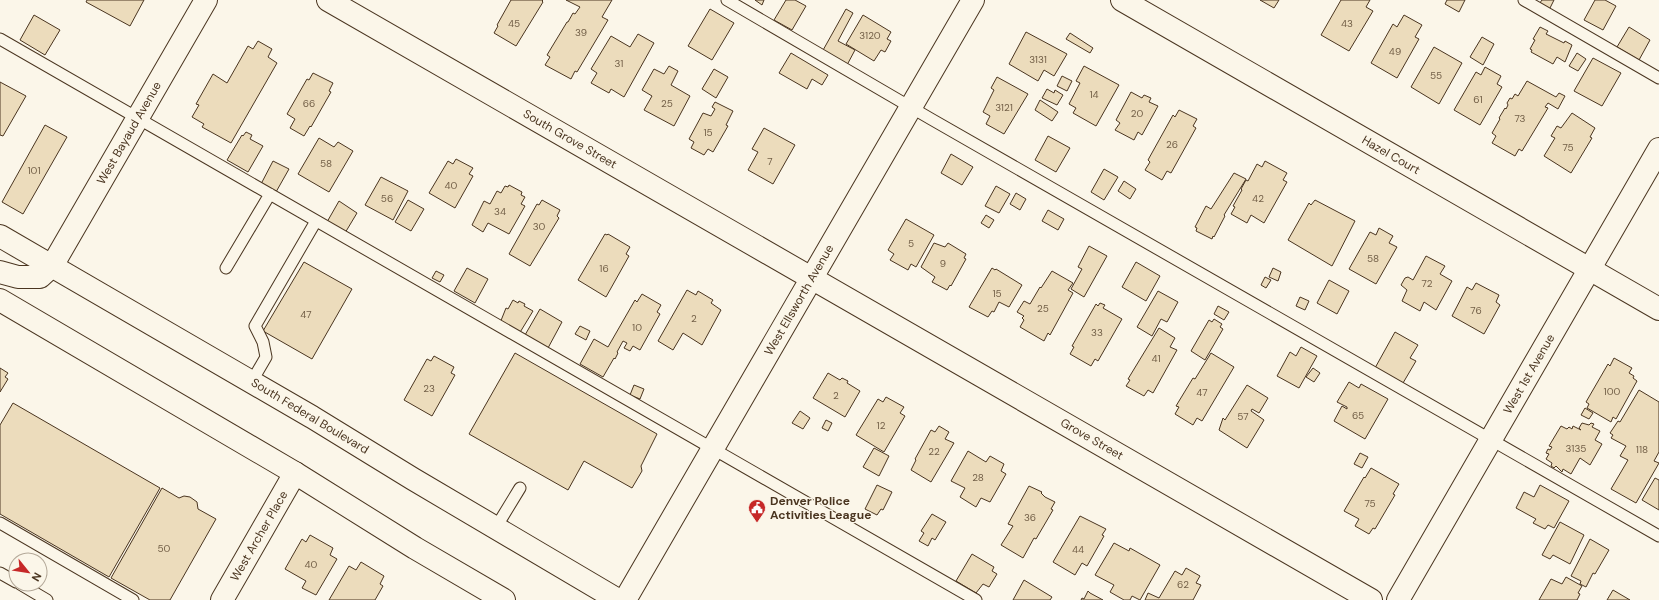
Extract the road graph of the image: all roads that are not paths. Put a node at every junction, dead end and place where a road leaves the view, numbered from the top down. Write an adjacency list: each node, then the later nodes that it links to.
1 (206, 0): 10 (street, West Bayaud Avenue)
2 (328, 0): 19 (street, South Grove Street)
3 (727, 0): 9 (lane)
4 (973, 0): 9 (street, West Ellsworth Avenue)
5 (1122, 0): 17 (street, Hazel Court)
6 (1524, 0): 8 (lane)
7 (0, 39): 10 (lane)
8 (1659, 78)
9 (911, 108): 19 (street, West Ellsworth Avenue); 23 (lane)
10 (137, 118): 12 (lane); 15 (street, West Bayaud Avenue)
11 (1659, 149): 17 (street, West 1st Avenue)
12 (270, 194): 13 (lane); 16 (lane)
13 (316, 221): 22 (lane); 24 (lane)
14 (0, 236): 15 (street, South Federal Boulevard)
15 (52, 266): 18 (street); 22 (street, South Federal Boulevard)
16 (226, 268)
17 (1590, 269): 21 (street, Hazel Court); 23 (street, West 1st Avenue)
18 (0, 272)
19 (812, 278): 24 (street, West Ellsworth Avenue); 38 (street, Grove Street)
20 (0, 300): 25 (street)
21 (1659, 309)
22 (252, 381): 28 (street, South Federal Boulevard)
23 (1491, 439): 29 (lane); 39 (street, West 1st Avenue)
24 (714, 448): 36 (street, West Ellsworth Avenue); 37 (lane)
25 (295, 473): 33 (street, West Archer Place); 34 (street)
26 (520, 488): 28 (lane)
27 (0, 523): 32 (lane)
28 (495, 529): 35 (street, South Federal Boulevard)
29 (1659, 536)
30 (34, 592): 31 (lane)
31 (47, 600)
32 (133, 600)
33 (222, 600)
34 (504, 600)
35 (618, 600)
36 (625, 600)
37 (976, 600)
38 (1371, 600)
39 (1398, 600)

